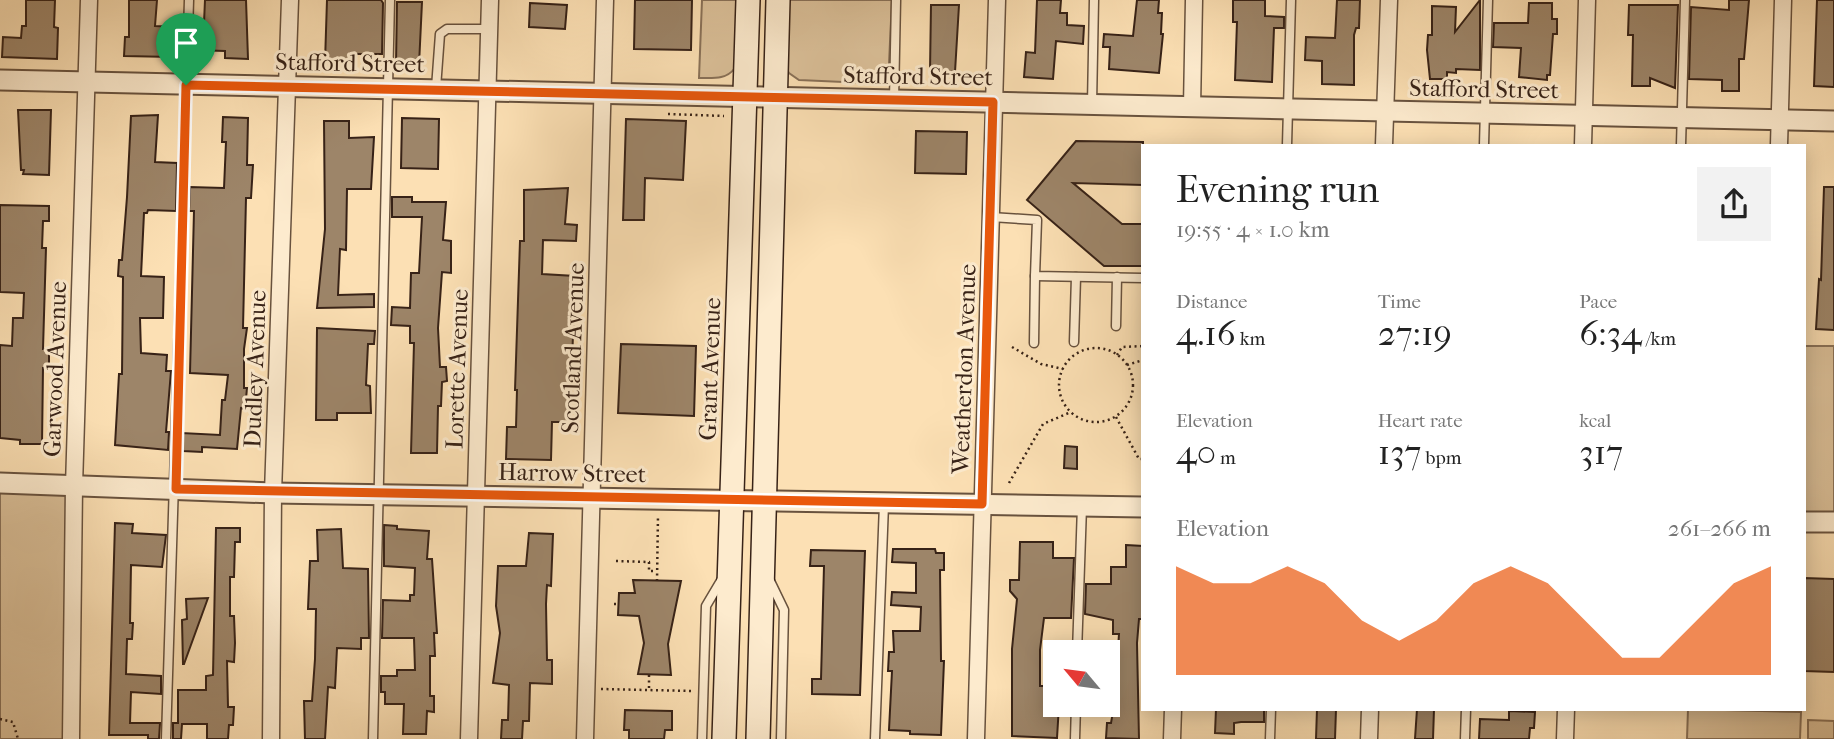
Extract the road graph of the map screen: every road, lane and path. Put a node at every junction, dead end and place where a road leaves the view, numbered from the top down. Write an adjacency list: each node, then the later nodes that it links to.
1 (89, 0): 21 (street, Garwood Avenue)
2 (189, 0): 22 (lane)
3 (290, 0): 24 (street, Dudley Avenue)
4 (390, 0): 23 (lane)
5 (490, 0): 19 (street, Lorette Avenue)
6 (605, 0): 27 (street, Scotland Avenue)
7 (748, 0): 28 (main road, Grant Avenue)
8 (778, 0): 29 (main road)
9 (897, 0): 30 (lane)
10 (996, 0): 31 (street, Weatherdon Avenue)
11 (1094, 0): 32 (lane)
12 (1194, 0): 33 (street)
13 (1291, 0): 34 (lane)
14 (1389, 0): 35 (street)
15 (1488, 0): 37 (lane)
16 (1587, 0): 39 (street)
17 (1685, 0): 40 (lane)
18 (1783, 0): 41 (street)
19 (489, 29): 25 (lane); 26 (street, Lorette Avenue)
20 (0, 80): 21 (street, Stafford Street)
21 (87, 83): 22 (street, Stafford Street); 68 (street, Garwood Avenue)
22 (186, 85): 24 (street, Stafford Street); 69 (lane)
23 (387, 87): 24 (street, Stafford Street); 25 (street, Stafford Street); 71 (lane)
24 (288, 88): 70 (street, Dudley Avenue)
25 (436, 89): 26 (street, Stafford Street)
26 (487, 90): 27 (street, Stafford Street); 72 (street, Lorette Avenue)
27 (603, 93): 28 (street, Stafford Street); 73 (street, Scotland Avenue)
28 (745, 96): 29 (street, Stafford Street); 74 (main road, Grant Avenue)
29 (775, 97): 30 (street, Stafford Street); 75 (main road)
30 (894, 100): 31 (street, Stafford Street)
31 (993, 102): 32 (street, Stafford Street); 49 (street, Weatherdon Avenue)
32 (1091, 104): 33 (street, Stafford Street)
33 (1192, 107): 34 (street, Stafford Street)
34 (1288, 109): 35 (street, Stafford Street); 43 (lane)
35 (1385, 111): 37 (street, Stafford Street); 44 (street)
36 (668, 114): 38 (path)
37 (1485, 114): 39 (street, Stafford Street); 45 (lane)
38 (727, 116)
39 (1584, 116): 40 (street, Stafford Street); 46 (street)
40 (1682, 118): 41 (street, Stafford Street); 47 (lane)
41 (1780, 121): 42 (street, Stafford Street); 48 (street)
42 (1834, 121)
43 (1287, 144)
44 (1384, 144)
45 (1484, 144)
46 (1583, 144)
47 (1681, 144)
48 (1779, 144)
49 (991, 217): 50 (lane); 77 (street, Weatherdon Avenue)
50 (1035, 276): 51 (lane); 56 (lane)
51 (1076, 277): 52 (lane); 55 (lane)
52 (1117, 277): 53 (lane); 54 (lane)
53 (1141, 278)
54 (1115, 326)
55 (1074, 342)
56 (1034, 343)
57 (1141, 346): 59 (path)
58 (1012, 347): 62 (path)
59 (1117, 355): 61 (path); 62 (path)
60 (1141, 361): 61 (path)
61 (1127, 365): 64 (path)
62 (1063, 369): 63 (path)
63 (1071, 412): 64 (path); 67 (path)
64 (1116, 417): 65 (path)
65 (1141, 458)
66 (0, 483): 68 (street, Harrow Street)
67 (1009, 483)
68 (74, 486): 69 (street, Harrow Street); 101 (street, Garwood Avenue)
69 (176, 489): 70 (street, Harrow Street); 102 (lane)
70 (273, 493): 71 (street, Harrow Street); 103 (street, Dudley Avenue)
71 (377, 494): 72 (street, Harrow Street); 104 (lane)
72 (476, 496): 73 (street, Harrow Street); 105 (street, Lorette Avenue)
73 (592, 498): 74 (street, Harrow Street); 90 (street, Scotland Avenue)
74 (732, 499): 75 (street, Harrow Street); 84 (main road, Grant Avenue)
75 (763, 500): 76 (street, Harrow Street); 85 (main road)
76 (884, 502): 77 (street, Harrow Street); 111 (lane)
77 (982, 504): 78 (street, Harrow Street); 112 (street, Weatherdon Avenue)
78 (1082, 506): 79 (street, Harrow Street); 88 (lane)
79 (1141, 507)
80 (658, 512): 86 (path)
81 (1806, 522): 82 (street)
82 (1834, 522)
83 (616, 561): 86 (path)
84 (730, 564): 107 (lane); 108 (main road, Grant Avenue)
85 (762, 567): 109 (main road); 110 (lane)
86 (657, 571): 87 (path)
87 (657, 581)
88 (1077, 640)
89 (649, 674): 91 (path)
90 (587, 688): 91 (path); 106 (street, Scotland Avenue)
91 (649, 690): 92 (path)
92 (692, 691)
93 (1173, 711): 114 (street)
94 (1271, 711): 115 (lane)
95 (1370, 711): 116 (street)
96 (1466, 711): 117 (lane)
97 (1566, 711): 118 (street)
98 (1075, 718): 113 (lane)
99 (0, 719): 100 (path)
100 (18, 739)
101 (71, 739)
102 (166, 739)
103 (271, 739)
104 (373, 739)
105 (469, 739)
106 (585, 739)
107 (702, 739)
108 (724, 739)
109 (758, 739)
110 (781, 739)
111 (875, 739)
112 (975, 739)
113 (1074, 739)
114 (1172, 739)
115 (1270, 739)
116 (1369, 739)
117 (1465, 739)
118 (1565, 739)

